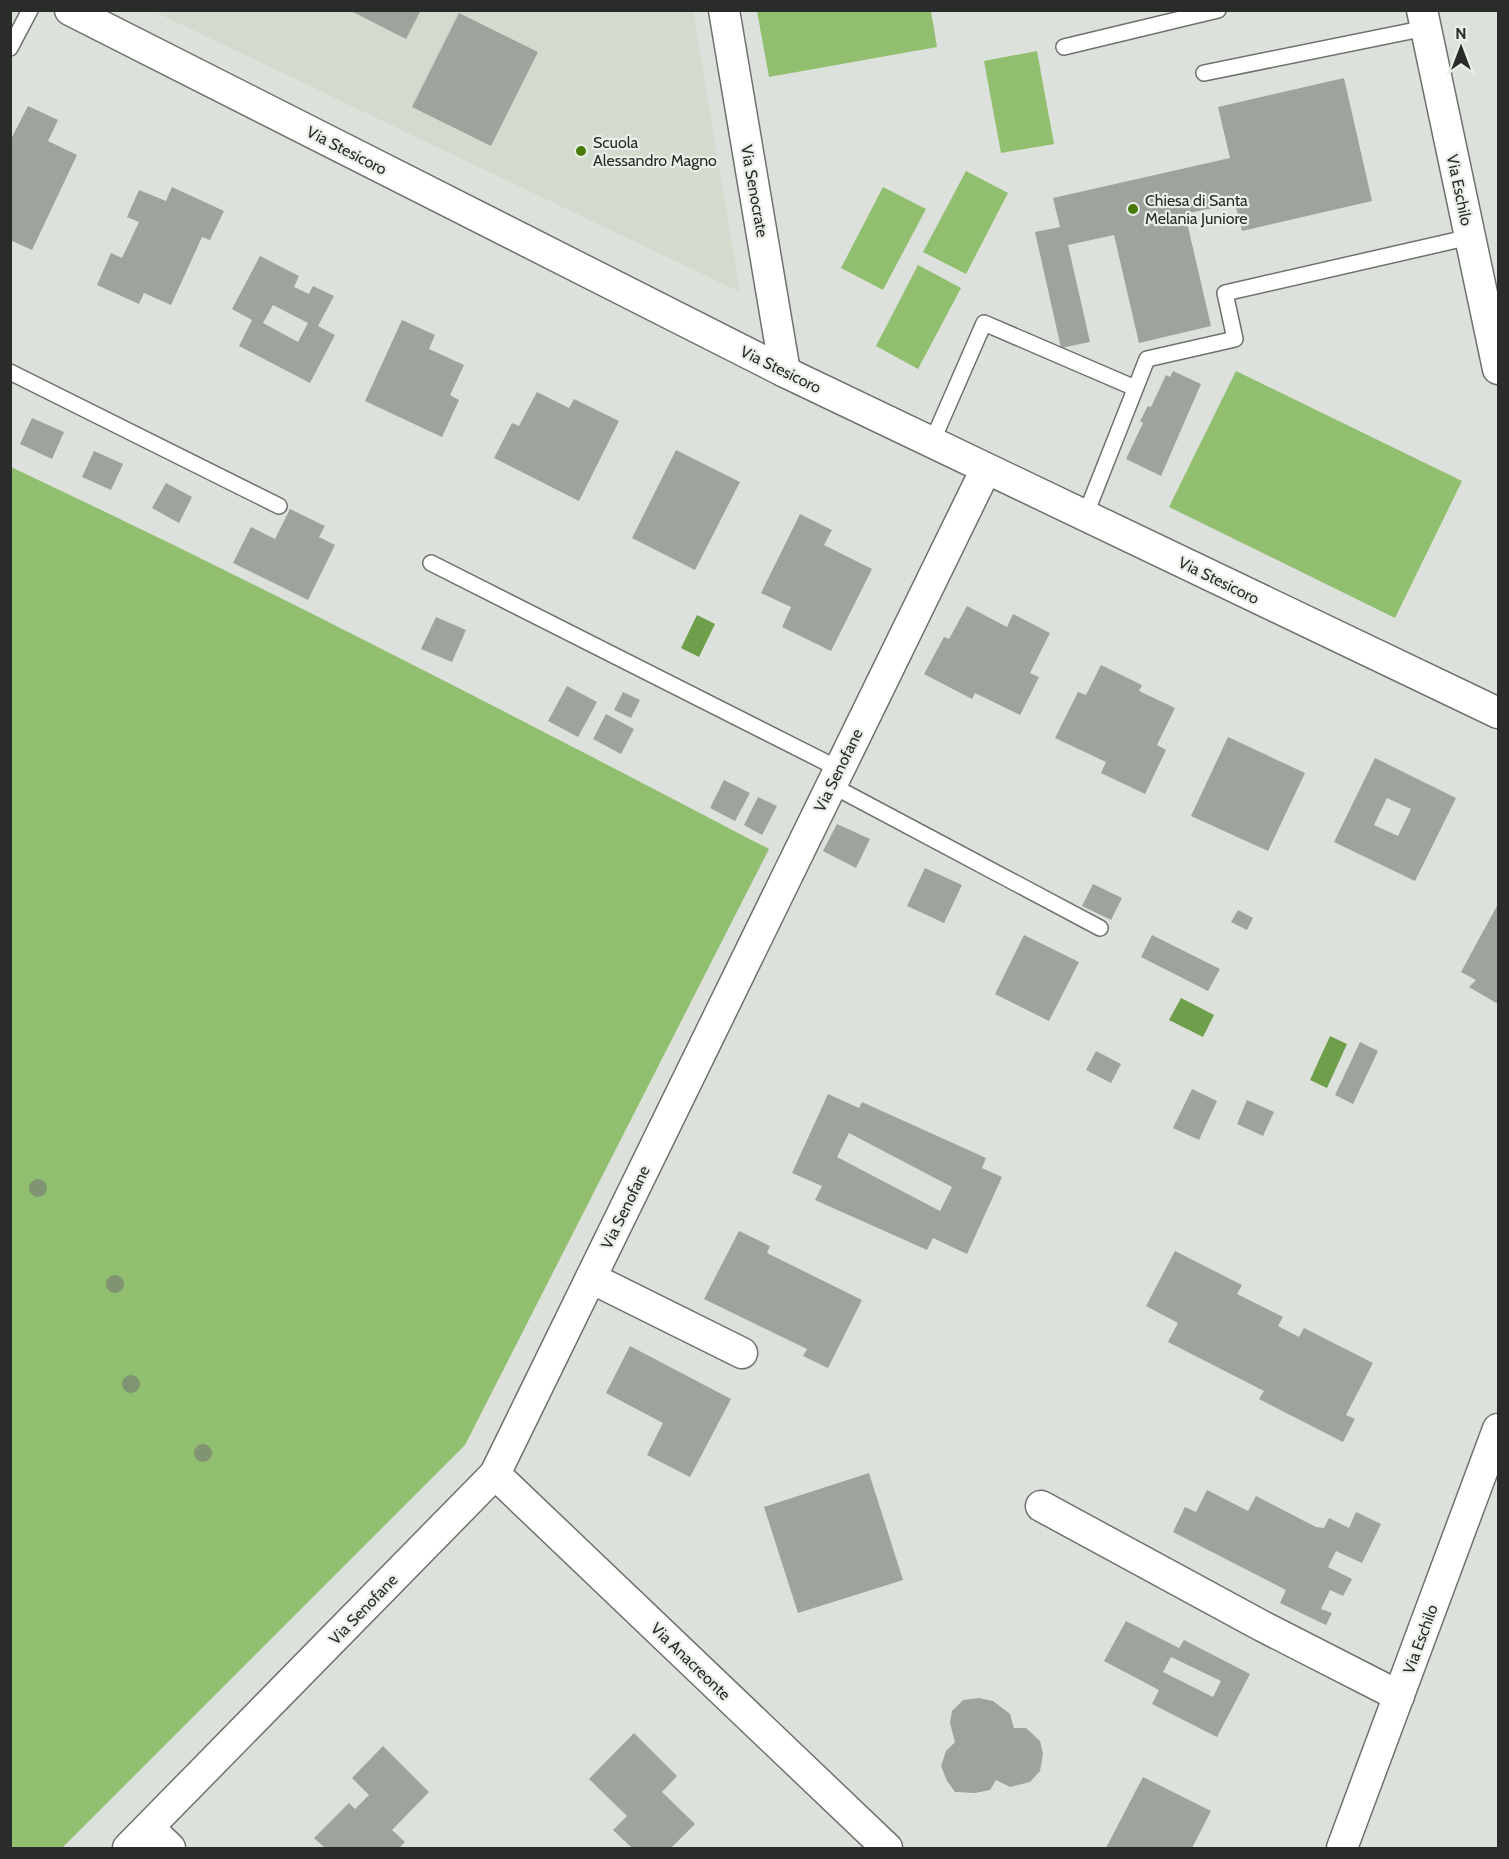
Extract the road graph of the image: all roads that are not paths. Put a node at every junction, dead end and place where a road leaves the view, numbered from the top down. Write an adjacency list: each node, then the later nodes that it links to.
1 (30, 10): 7 (lane)
2 (70, 10): 12 (street, Via Stesicoro)
3 (724, 10): 12 (street, Via Senocrate)
4 (1218, 10): 6 (lane)
5 (1424, 19): 8 (lane); 9 (street, Via Eschilo)
6 (1064, 47)
7 (10, 48)
8 (1204, 73)
9 (1470, 237): 10 (street, Via Eschilo); 13 (lane)
10 (1498, 369)
11 (10, 372): 16 (lane)
12 (785, 372): 14 (street, Via Stesicoro)
13 (1135, 388): 14 (lane); 17 (lane)
14 (932, 442): 15 (street, Via Stesicoro)
15 (986, 469): 17 (street, Via Stesicoro); 20 (street, Via Senofane)
16 (279, 506)
17 (1085, 516): 19 (street, Via Stesicoro)
18 (431, 563): 20 (lane)
19 (1498, 713)
20 (835, 777): 21 (lane); 22 (street, Via Senofane)
21 (1100, 928)
22 (591, 1278): 23 (street); 25 (street, Via Senofane)
23 (742, 1353)
24 (1498, 1429): 27 (street, Via Eschilo)
25 (495, 1474): 28 (street, Via Senofane); 31 (street, Via Anacreonte)
26 (1041, 1506): 27 (street)
27 (1399, 1695): 32 (street, Via Eschilo)
28 (149, 1828): 29 (street, Via Senofane); 30 (street)
29 (128, 1848)
30 (170, 1848)
31 (887, 1848)
32 (1342, 1848)

